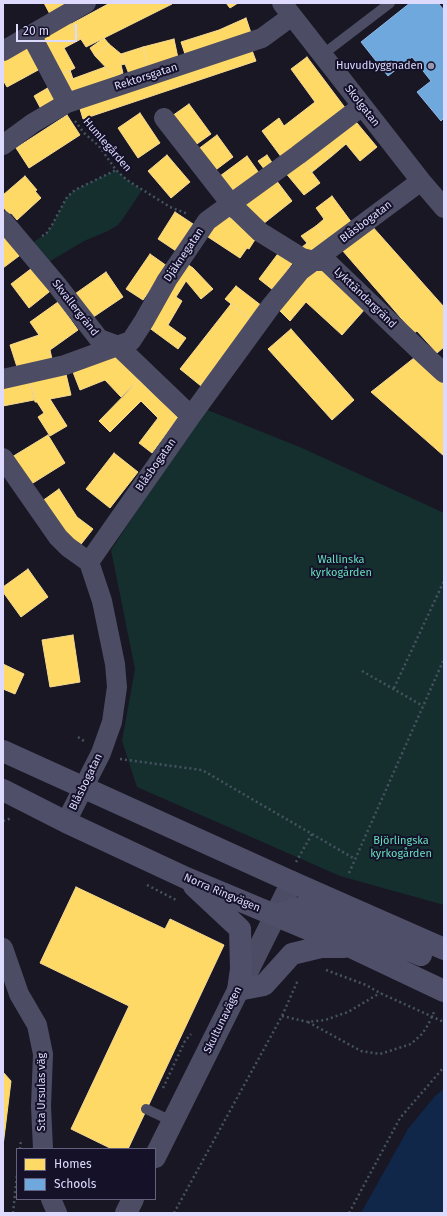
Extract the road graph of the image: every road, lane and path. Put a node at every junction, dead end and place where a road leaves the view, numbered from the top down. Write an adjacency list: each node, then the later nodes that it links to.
1 (86, 3): 4 (street)
2 (390, 3): 6 (lane)
3 (287, 10): 6 (street, Skolgatan); 7 (street, Rektorsgatan)
4 (31, 35): 5 (street); 7 (street)
5 (3, 51)
6 (322, 55): 8 (street, Skolgatan)
7 (67, 104): 10 (street, Rektorsgatan); 11 (path, Humlegården)
8 (362, 106): 12 (street, Skolgatan); 13 (street, Djäknegatan)
9 (164, 118): 13 (street, Lykttändargränd)
10 (3, 145)
11 (116, 170): 16 (path, Humlegården); 17 (path)
12 (421, 181): 14 (street, Skolgatan); 18 (street, Blåsbogatan)
13 (231, 204): 16 (street, Djäknegatan); 18 (street, Lykttändargränd)
14 (444, 208)
15 (3, 221): 17 (street, Skvallergränd)
16 (207, 221): 19 (street, Djäknegatan)
17 (30, 252): 19 (street, Skvallergränd)
18 (314, 261): 20 (street, Lykttändargränd); 22 (street, Blåsbogatan)
19 (118, 346): 21 (street, Djäknegatan); 22 (street, Skvallergränd)
20 (444, 373)
21 (3, 379)
22 (191, 416): 24 (street, Blåsbogatan)
23 (3, 458): 24 (street)
24 (89, 562): 32 (street, Blåsbogatan)
25 (444, 581): 28 (path)
26 (444, 659): 29 (path)
27 (362, 671): 28 (path)
28 (394, 688): 29 (path)
29 (423, 706): 39 (path)
30 (78, 737): 32 (path)
31 (3, 750): 33 (main road)
32 (101, 751): 33 (street, Blåsbogatan); 38 (path)
33 (83, 787): 37 (street, Blåsbogatan); 40 (main road)
34 (3, 790): 37 (main road, Norra Ringvägen)
35 (13, 818): 36 (path)
36 (3, 821)
37 (66, 822): 42 (main road, Norra Ringvägen)
38 (312, 834): 39 (path); 40 (path)
39 (355, 859): 41 (path)
40 (294, 872): 43 (street, Skultunavägen); 46 (main road)
41 (349, 873)
42 (186, 878): 43 (main road, Norra Ringvägen); 50 (main road)
43 (274, 915): 44 (main road, Norra Ringvägen); 47 (main road); 50 (street, Skultunavägen)
44 (351, 947): 50 (main road); 52 (main road, Norra Ringvägen)
45 (3, 948): 53 (street, S:ta Ursulas väg)
46 (444, 949)
47 (444, 953)
48 (326, 970): 51 (path)
49 (298, 980): 54 (path)
50 (238, 990): 60 (street, Skultunavägen)
51 (380, 993): 55 (path); 56 (path)
52 (440, 994): 55 (path)
53 (11, 998): 61 (street, S:ta Ursulas väg)
54 (282, 1016): 55 (path); 69 (path)
55 (308, 1022)
56 (444, 1022)
57 (194, 1030): 59 (path)
58 (444, 1067): 70 (path)
59 (149, 1110): 60 (lane)
60 (174, 1122): 62 (street, Skultunavägen)
61 (43, 1148)
62 (156, 1155)
63 (16, 1184): 66 (path)
64 (51, 1200): 67 (street)
65 (132, 1200): 68 (street)
66 (13, 1213)
67 (57, 1213)
68 (126, 1213)
69 (174, 1213)
70 (349, 1213)

